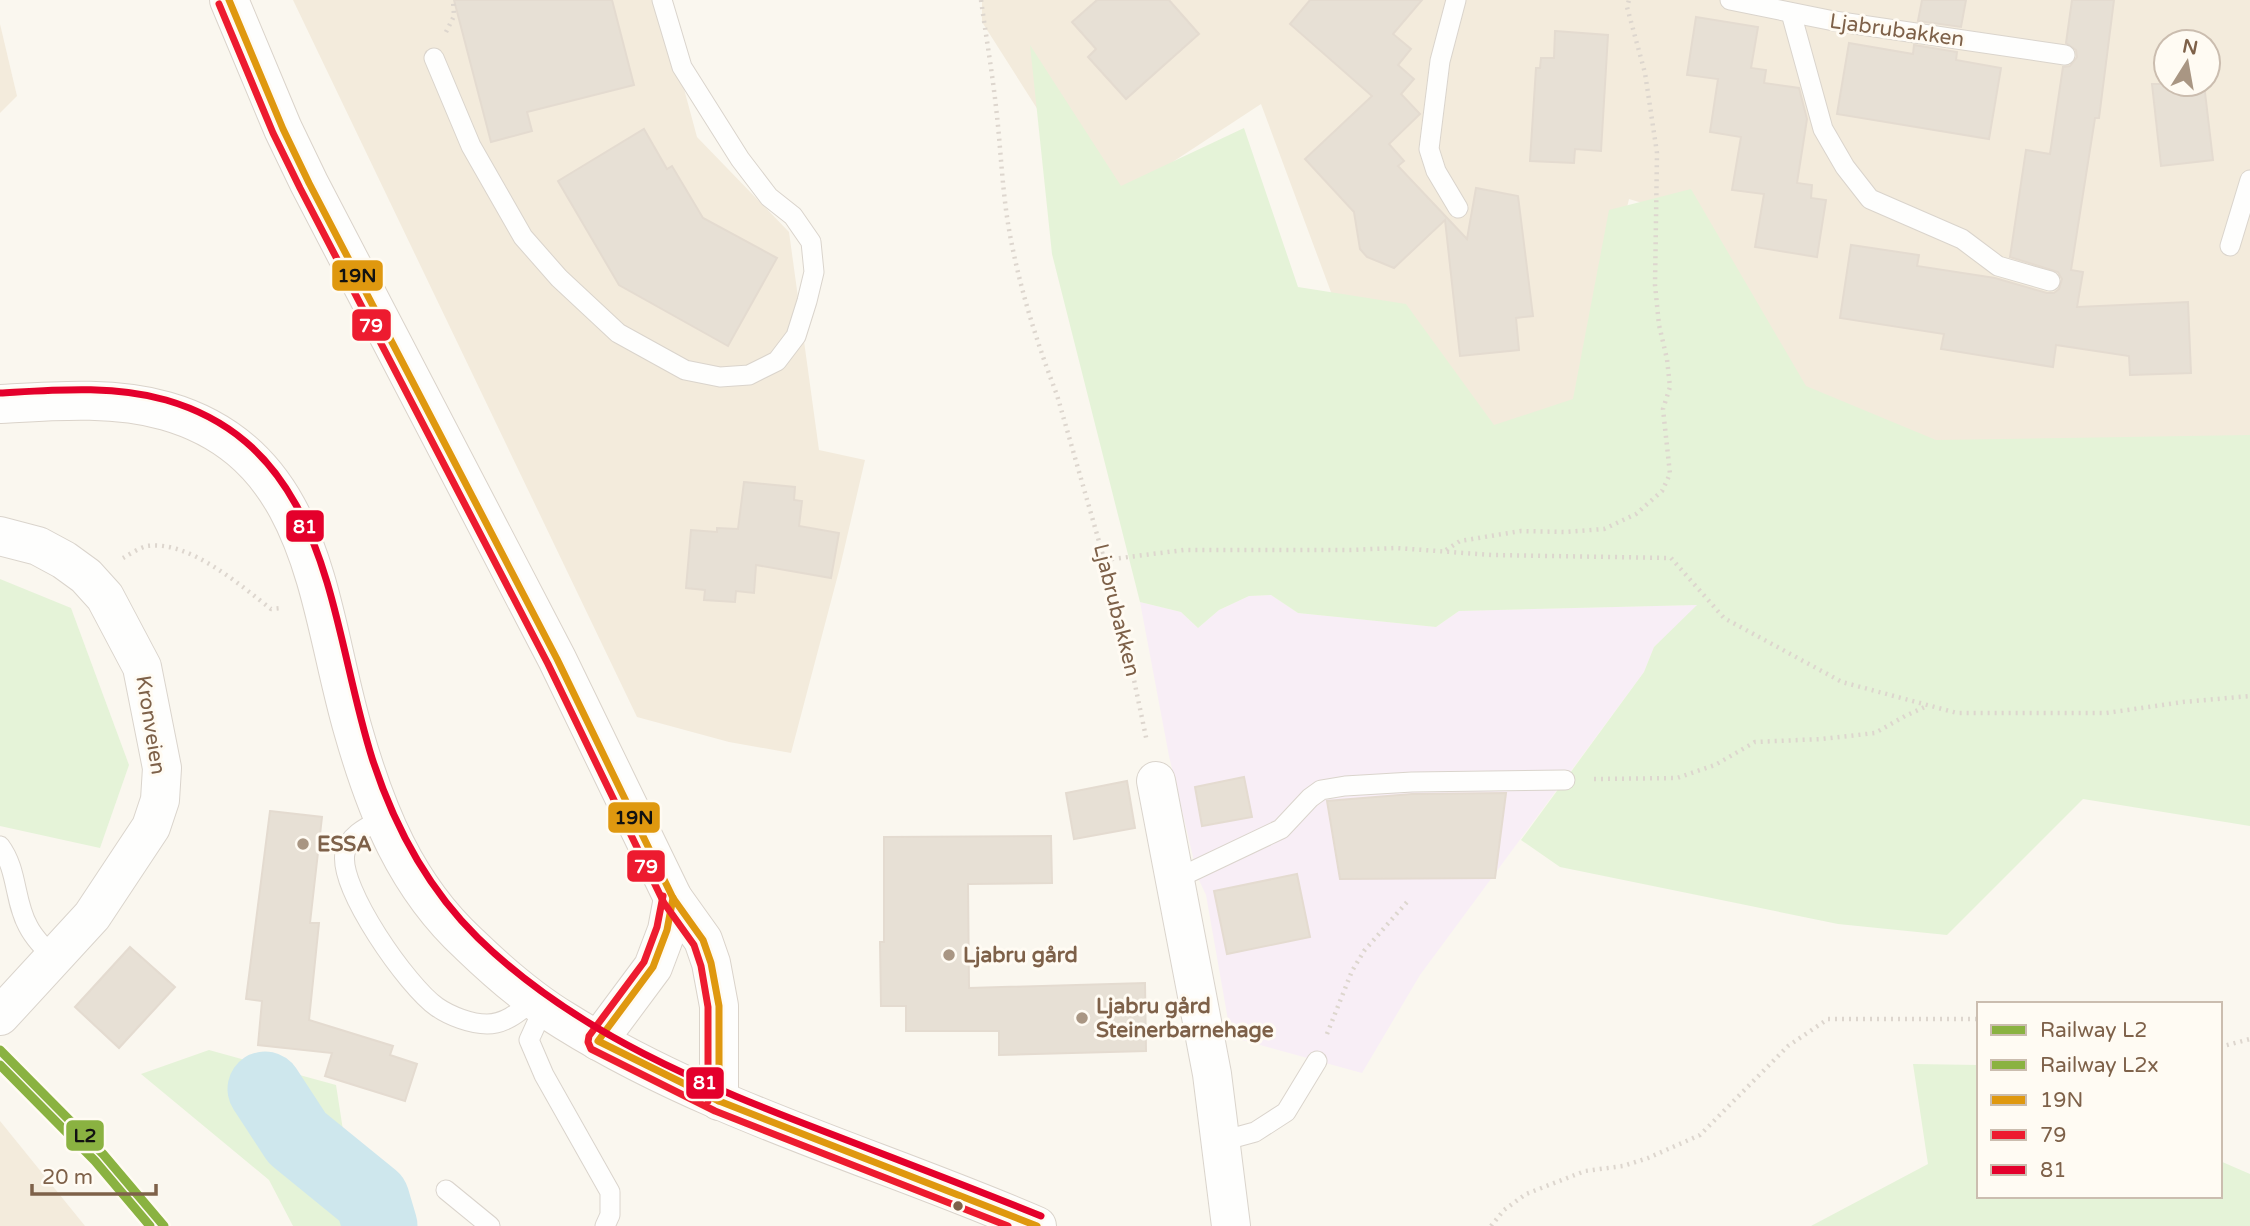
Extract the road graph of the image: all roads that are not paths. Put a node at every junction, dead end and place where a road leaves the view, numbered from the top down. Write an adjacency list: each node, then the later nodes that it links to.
1 (229, 0): 19 (street)
2 (662, 0): 7 (lane)
3 (1456, 0): 9 (lane)
4 (1730, 0): 5 (lane, Ljabrubakken)
5 (1791, 13): 6 (lane, Ljabrubakken); 11 (lane)
6 (2065, 55)
7 (434, 58)
8 (2250, 180): 10 (lane)
9 (1458, 208)
10 (2230, 246)
11 (2050, 281)
12 (0, 404): 16 (street)
13 (0, 536): 20 (street, Kronveien)
14 (1565, 780): 18 (lane)
15 (1156, 781): 18 (street)
16 (384, 818): 21 (street); 21 (lane)
17 (0, 846): 20 (lane)
18 (1176, 879): 26 (street)
19 (673, 898): 23 (street); 25 (street)
20 (53, 957): 22 (street, Kronveien)
21 (539, 1003): 23 (street); 29 (lane)
22 (0, 1016)
23 (598, 1041): 25 (street)
24 (1317, 1061): 26 (lane)
25 (719, 1101): 30 (street)
26 (1222, 1141): 31 (street)
27 (446, 1190): 28 (lane)
28 (490, 1226)
29 (605, 1226)
30 (1037, 1226)
31 (1231, 1226)

